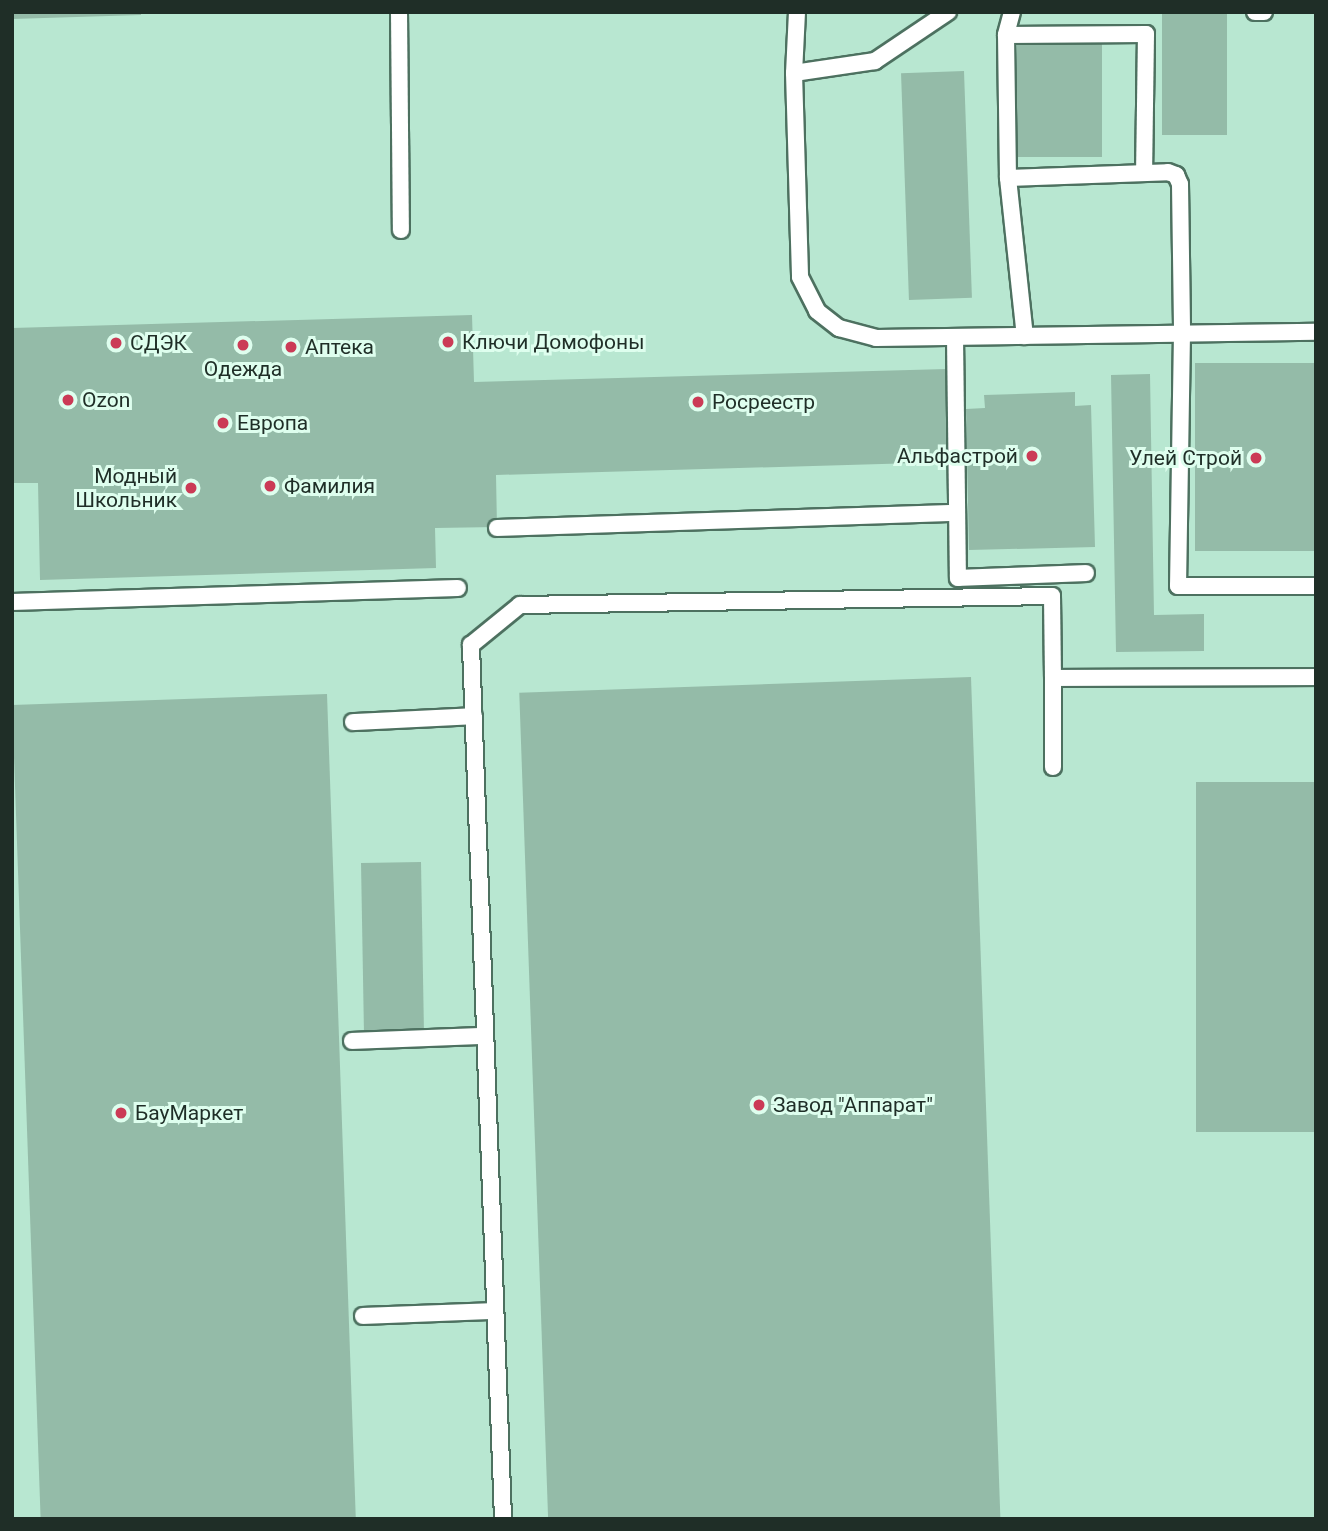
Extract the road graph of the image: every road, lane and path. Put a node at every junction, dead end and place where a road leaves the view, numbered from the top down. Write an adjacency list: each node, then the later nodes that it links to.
1 (399, 12): 11 (lane)
2 (797, 12): 8 (lane)
3 (948, 12): 8 (lane)
4 (1012, 12): 7 (lane)
5 (1255, 12): 6 (lane)
6 (1264, 12)
7 (1006, 35): 9 (lane); 10 (lane)
8 (794, 73): 15 (lane)
9 (1144, 173): 10 (lane); 13 (lane)
10 (1008, 178): 14 (lane)
11 (401, 230)
12 (1316, 332): 13 (lane)
13 (1182, 333): 14 (lane); 19 (lane)
14 (1026, 336): 15 (lane)
15 (955, 337): 16 (lane)
16 (957, 513): 17 (lane); 18 (lane)
17 (497, 528)
18 (1086, 573)
19 (1316, 586)
20 (458, 589): 21 (lane)
21 (12, 602)
22 (1316, 677): 23 (lane)
23 (1053, 678): 24 (lane); 26 (lane)
24 (474, 716): 25 (lane); 27 (lane)
25 (353, 722)
26 (1053, 767)
27 (485, 1036): 28 (lane); 29 (lane)
28 (352, 1041)
29 (495, 1311): 30 (lane); 31 (lane)
30 (363, 1316)
31 (503, 1519)

